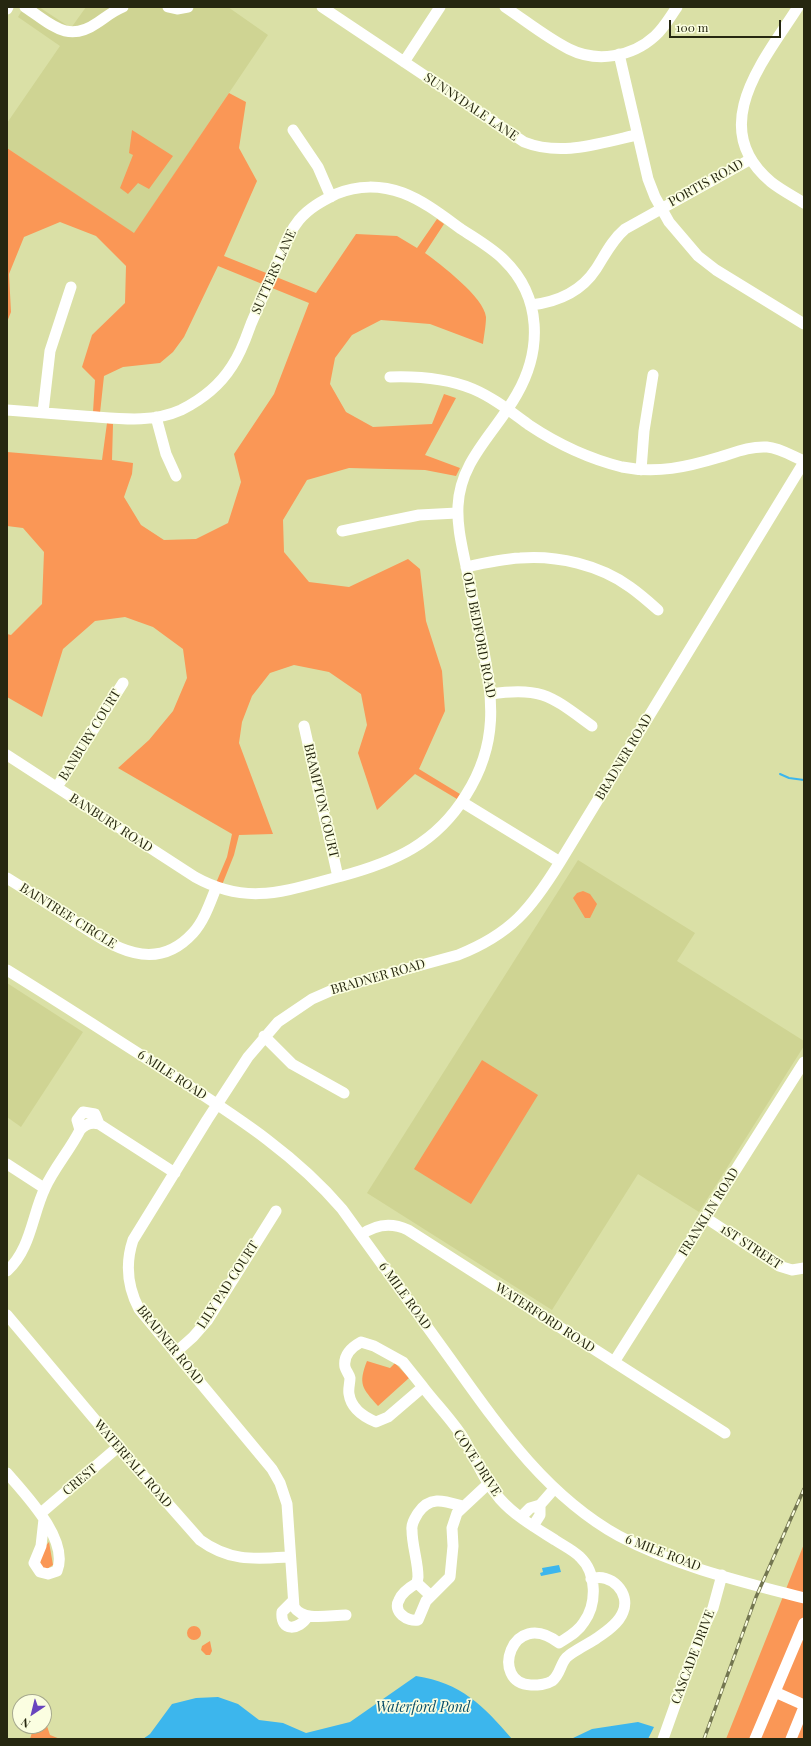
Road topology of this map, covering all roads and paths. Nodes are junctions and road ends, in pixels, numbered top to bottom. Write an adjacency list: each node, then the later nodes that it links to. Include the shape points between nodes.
1 (25, 7): 2 (street, via 67,33 86,30)
2 (123, 7)
3 (168, 7): 4 (street)
4 (188, 7)
5 (322, 7): 11 (street, SUNNYDALE LANE)
6 (440, 7): 11 (street)
7 (505, 7): 10 (street, via 569,49 594,56)
8 (677, 7): 10 (street, via 664,26 644,45)
9 (798, 7): 14 (street, PORTIS ROAD, via 745,95 741,127)
10 (619, 54): 13 (street)
11 (404, 62): 13 (street, SUNNYDALE LANE, via 514,137 534,146 567,150)
12 (293, 130): 15 (street, via 318,167)
13 (637, 135): 17 (street, via 648,179)
14 (751, 159): 16 (street, via 770,182); 17 (street, PORTIS ROAD)
15 (331, 197): 19 (street, SUTTERS LANE, via 350,189 372,187 395,190 417,199 503,259 520,280); 26 (street, SUTTERS LANE, via 308,210 291,231 238,356 226,375 194,403 174,413)
16 (804, 203)
17 (661, 208): 19 (street, PORTIS ROAD, via 620,234 592,275 576,290 554,301); 20 (street, via 685,242 708,265)
18 (71, 287): 25 (street, via 50,351)
19 (531, 305): 23 (street, OLD BEDFORD ROAD, via 535,329 532,354 524,381)
20 (804, 324)
21 (653, 375): 28 (street)
22 (390, 377): 23 (street, via 418,376 449,381 473,390)
23 (508, 409): 28 (street, via 541,432 570,447 608,463); 30 (street, OLD BEDFORD ROAD, via 468,465 460,492)
24 (7, 410): 25 (street, SUTTERS LANE)
25 (43, 412): 26 (street, SUTTERS LANE, via 128,419)
26 (156, 417): 29 (street, via 166,454)
27 (804, 461): 28 (street, via 777,449 758,447 682,468); 41 (street, BRADNER ROAD)
28 (641, 470)
29 (176, 476)
30 (458, 513): 31 (street, via 419,515); 32 (street, OLD BEDFORD ROAD, via 459,536)
31 (342, 531)
32 (466, 567): 33 (street, via 520,558 569,561 599,570 621,581); 35 (street, OLD BEDFORD ROAD)
33 (658, 610)
34 (123, 683): 39 (street, BANBURY COURT)
35 (491, 694): 37 (street, via 515,691 542,694 563,705); 40 (street, OLD BEDFORD ROAD, via 492,720 487,750 477,776)
36 (304, 726): 42 (street, BRAMPTON COURT)
37 (592, 726)
38 (7, 755): 39 (street, BANBURY ROAD)
39 (57, 788): 44 (street, BANBURY ROAD)
40 (462, 802): 41 (street); 42 (street, OLD BEDFORD ROAD, via 440,828 409,852 381,865)
41 (560, 862): 46 (street, BRADNER ROAD, via 528,908 510,926 488,941 458,955 326,992 293,1010)
42 (338, 877): 44 (street, OLD BEDFORD ROAD, via 267,894 239,893)
43 (7, 878): 44 (street, BAINTREE CIRCLE, via 107,942 125,951 144,954 169,950 189,938 203,918)
44 (216, 888)
45 (7, 970): 49 (street, 6 MILE ROAD)
46 (264, 1036): 48 (street, via 292,1064); 49 (street, BRADNER ROAD)
47 (804, 1062): 54 (street, FRANKLIN ROAD)
48 (344, 1093)
49 (218, 1105): 51 (street, BRADNER ROAD); 55 (street, 6 MILE ROAD, via 298,1164 329,1194)
50 (7, 1164): 52 (street)
51 (175, 1173): 52 (street, via 99,1124 88,1124 80,1130); 59 (street, BRADNER ROAD, via 133,1240 128,1270 130,1287 139,1309)
52 (44, 1188): 57 (street, via 26,1242)
53 (276, 1211): 59 (street, LILY PAD COURT, via 207,1321)
54 (706, 1218): 56 (street, 1ST STREET, via 786,1270); 60 (street, FRANKLIN ROAD)
55 (361, 1235): 60 (street, WATERFORD ROAD, via 385,1224 408,1230); 66 (street, 6 MILE ROAD, via 513,1444)
56 (801, 1269)
57 (7, 1271)
58 (7, 1315): 63 (street, WATERFALL ROAD)
59 (175, 1353): 71 (street, BRADNER ROAD, via 277,1476 287,1504)
60 (614, 1362): 62 (street, WATERFORD ROAD)
61 (423, 1387): 61 (street, COVE DRIVE, via 403,1362 374,1346 361,1342 353,1346 347,1354 345,1367 350,1377 349,1394 354,1406 364,1417 376,1422 388,1417); 65 (street, COVE DRIVE, via 463,1438)
62 (725, 1433)
63 (118, 1447): 64 (street, CREST, via 42,1516); 71 (street, WATERFALL ROAD, via 192,1533 208,1546 239,1558)
64 (7, 1472)
65 (488, 1484): 68 (street); 69 (street, COVE DRIVE, via 501,1500)
66 (554, 1489): 67 (street); 72 (street, 6 MILE ROAD, via 597,1522 634,1543 658,1554)
67 (540, 1505): 69 (street, via 530,1508); 70 (street, via 540,1515)
68 (462, 1506): 74 (street, via 440,1499 434,1500 422,1507 414,1518 411,1530 418,1567); 75 (street, via 452,1528 450,1576)
69 (521, 1517): 70 (street, COVE DRIVE)
70 (533, 1526): 73 (street, COVE DRIVE, via 581,1558)
71 (290, 1557): 77 (street, BRADNER ROAD)
72 (722, 1575): 76 (street, 6 MILE ROAD); 85 (street, CASCADE DRIVE, via 713,1608 699,1638)
73 (591, 1579): 81 (street, COVE DRIVE, via 594,1596 584,1623 575,1633); 82 (street, via 603,1577 621,1589 625,1601 623,1613 611,1628)
74 (417, 1583): 75 (street); 75 (street, via 398,1600 397,1605 401,1613 412,1621 418,1620 426,1601)
75 (431, 1596)
76 (804, 1598)
77 (292, 1602): 79 (street, via 296,1610); 79 (street, via 282,1612 281,1618 284,1623 290,1628 296,1628)
78 (346, 1615): 79 (street)
79 (308, 1616)
80 (804, 1623): 83 (street)
81 (559, 1643): 82 (street); 82 (street, via 541,1634 530,1633 519,1637 507,1659 509,1670 513,1677 526,1685 540,1685 552,1681 559,1674)
82 (566, 1658)
83 (775, 1692): 84 (street); 86 (street)
84 (804, 1706): 87 (street)
85 (663, 1739)
86 (755, 1739)
87 (791, 1739)

